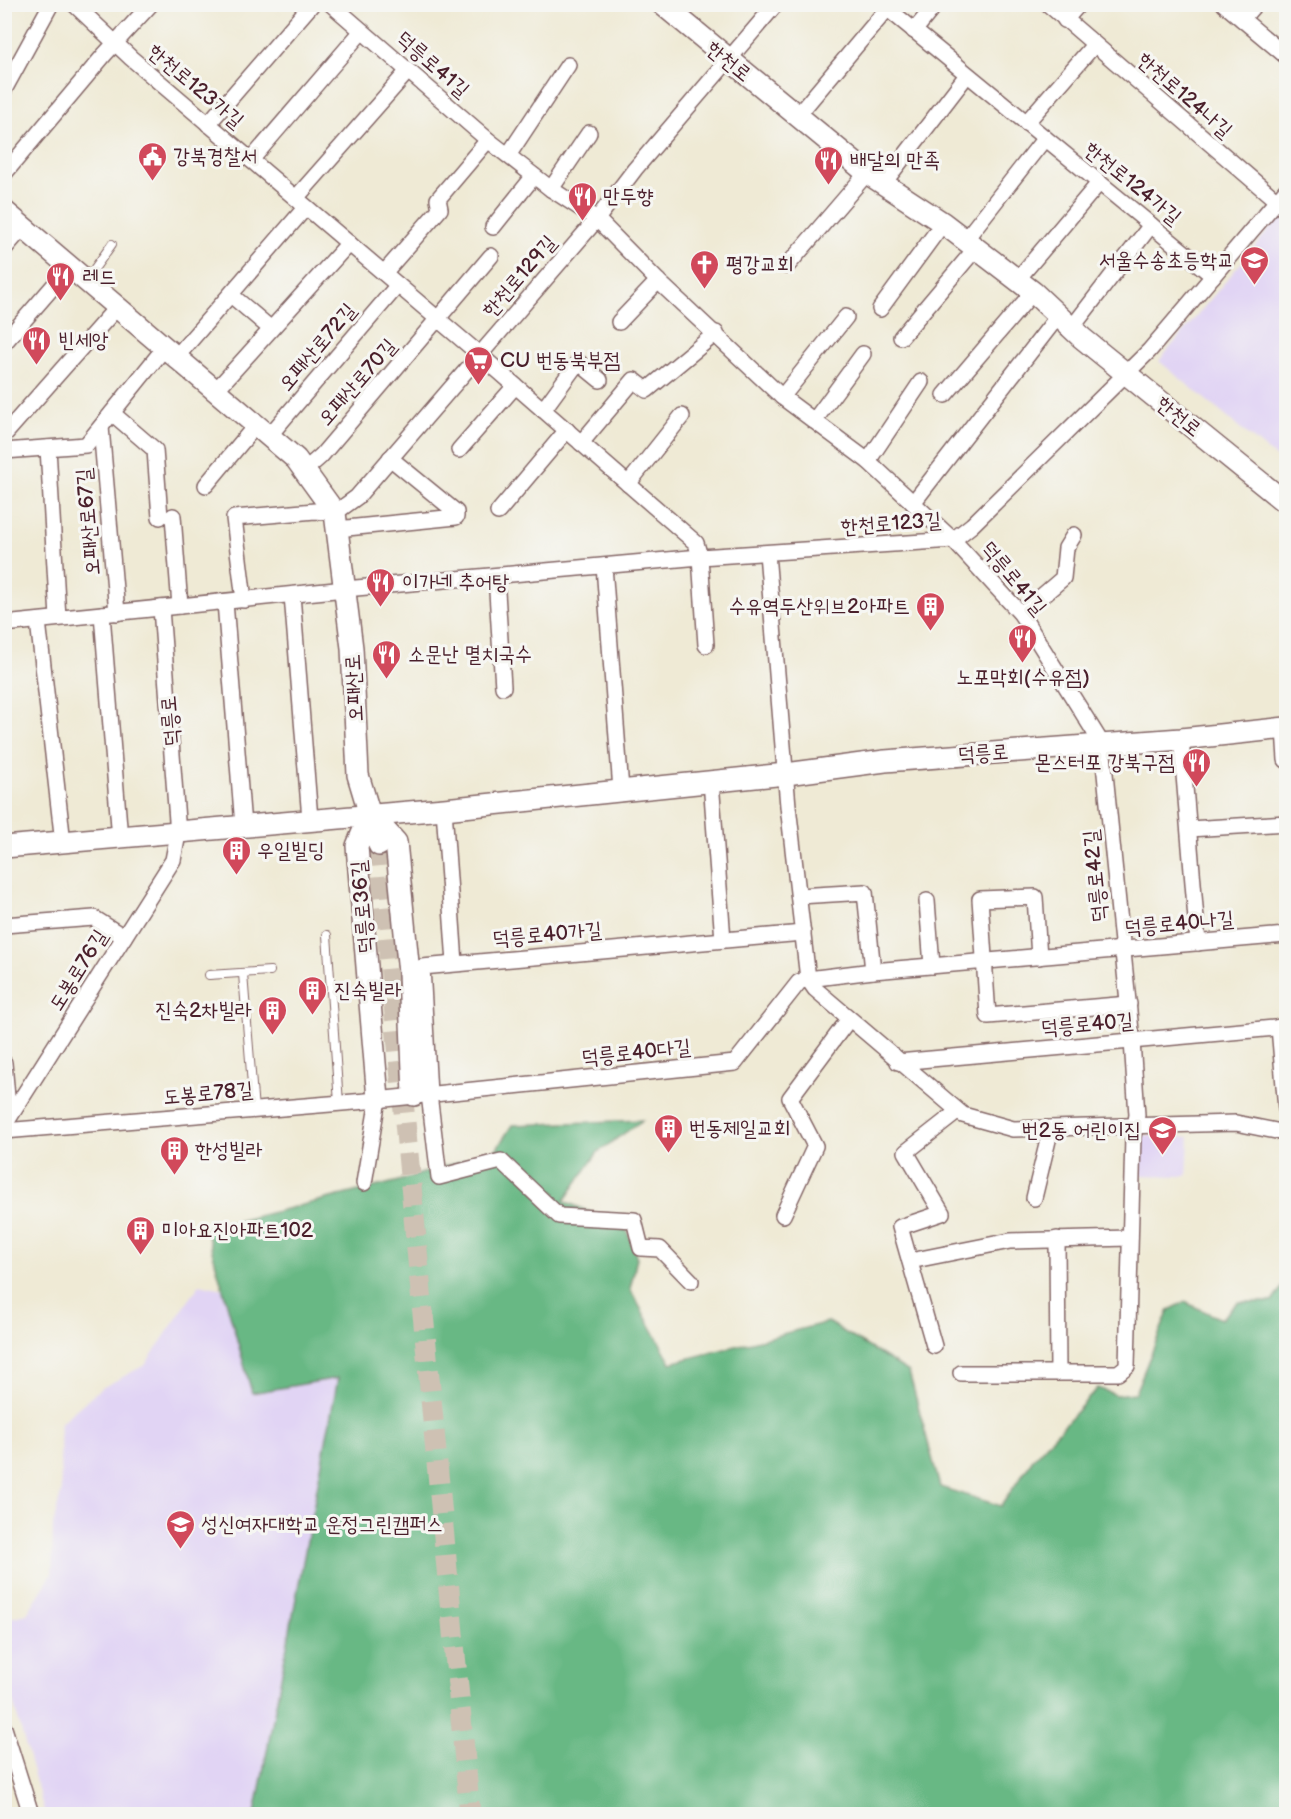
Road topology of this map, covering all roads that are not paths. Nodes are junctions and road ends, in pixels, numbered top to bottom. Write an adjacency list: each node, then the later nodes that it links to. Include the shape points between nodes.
1 (51, 4): 25 (street)
2 (74, 4): 18 (street, 한천로123가길)
3 (151, 4): 18 (street)
4 (312, 4): 28 (street)
5 (331, 4): 16 (street, 덕릉로41길)
6 (662, 4): 21 (main road, 한천로)
7 (776, 4): 21 (street, 한천로129길)
8 (936, 4): 17 (street)
9 (1048, 4): 15 (street, 한천로124나길)
10 (1079, 4): 15 (street)
11 (1224, 4): 14 (street)
12 (1255, 4): 14 (street)
13 (884, 7): 17 (street, 한천로124가길); 26 (street)
14 (1242, 19): 20 (street)
15 (1065, 20): 19 (street, 한천로124나길)
16 (362, 31): 23 (street, 덕릉로41길); 33 (street)
17 (914, 31): 24 (street, 한천로124가길)
18 (116, 45): 28 (street, 한천로123가길); 34 (street)
19 (1094, 45): 27 (street); 39 (street, 한천로124나길)
20 (1287, 56)
21 (728, 59): 26 (main road, 한천로); 42 (street, 한천로129길)
22 (568, 65): 32 (street)
23 (408, 71): 31 (street, 덕릉로41길); 40 (street)
24 (967, 75): 27 (street, 한천로124가길); 36 (street)
25 (4, 90)
26 (798, 114): 36 (main road, 한천로)
27 (1026, 123): 30 (street, 한천로124가길)
28 (208, 124): 33 (street, 한천로123가길)
29 (590, 133): 38 (street)
30 (1045, 138): 37 (street, 한천로124가길); 49 (street)
31 (488, 140): 32 (street, 덕릉로41길); 54 (street, via 438,199 440,209)
32 (508, 154): 35 (street, 덕릉로41길)
33 (251, 160): 40 (street, 한천로123가길)
34 (4, 174)
35 (534, 176): 38 (street, 덕릉로41길); 46 (street)
36 (875, 179): 43 (main road, 한천로); 52 (street)
37 (1099, 183): 44 (street, 한천로124가길); 56 (street)
38 (551, 189): 42 (street, 덕릉로41길)
39 (1282, 196): 55 (street, 한천로123길)
40 (301, 203): 47 (street, 한천로123가길); 60 (street)
41 (4, 211): 45 (main road, 오패산로)
42 (597, 219): 57 (street, 덕릉로41길); 72 (street, 한천로129길)
43 (943, 223): 49 (main road, 한천로); 62 (street)
44 (1150, 225): 55 (street, 한천로124가길); 66 (street)
45 (23, 227): 50 (street); 53 (main road, 오패산로)
46 (493, 227)
47 (349, 243): 54 (street, 한천로123가길); 67 (street)
48 (112, 244): 53 (lane)
49 (971, 244): 56 (main road, 한천로); 69 (street)
50 (4, 249)
51 (490, 256): 64 (street, 오패산로70길)
52 (787, 266)
53 (78, 273): 61 (main road, 오패산로); 70 (street)
54 (384, 273): 58 (street, 한천로123가길)
55 (1213, 276): 74 (street, 한천로123길)
56 (1017, 280): 59 (main road, 한천로)
57 (657, 281): 65 (street); 68 (street, 덕릉로41길)
58 (398, 285): 64 (street, 한천로123가길); 87 (street, 오패산로72길)
59 (1034, 292): 66 (main road, 한천로); 79 (street)
60 (231, 295): 67 (street); 71 (street)
61 (118, 306): 71 (main road, 오패산로); 88 (street)
62 (879, 309)
63 (846, 318): 80 (street)
64 (438, 319): 72 (street, 한천로123가길); 95 (street, 오패산로70길)
65 (619, 322)
66 (1064, 322): 74 (main road, 한천로); 98 (street)
67 (271, 329): 78 (street)
68 (716, 333): 80 (street, 덕릉로41길); 89 (street, via 647,390 634,380)
69 (901, 337)
70 (4, 343)
71 (171, 351): 78 (main road, 오패산로); 82 (street)
72 (479, 354): 77 (street, 한천로123가길); 93 (street, 한천로129길)
73 (863, 354): 84 (street)
74 (1126, 374): 99 (main road, 한천로); 103 (street, 한천로123길)
75 (600, 380): 81 (street, via 578,362)
76 (921, 382): 94 (street)
77 (515, 386): 81 (street, 한천로123가길); 91 (street)
78 (217, 389): 87 (main road, 오패산로)
79 (945, 395)
80 (782, 397): 84 (street, 덕릉로41길)
81 (543, 410): 86 (street, 한천로123가길)
82 (112, 413): 85 (street); 112 (street, via 155,450)
83 (682, 416): 96 (street)
84 (814, 421): 94 (street, 덕릉로41길)
85 (101, 427): 90 (street, via 86,445); 114 (street, 오패산로67길)
86 (567, 430): 89 (street, 한천로123가길); 100 (street)
87 (263, 431): 95 (main road, 오패산로); 97 (street)
88 (4, 435)
89 (581, 443): 96 (street, 한천로123가길)
90 (48, 448): 92 (street); 116 (street, 오패산로67길)
91 (459, 450)
92 (4, 451)
93 (390, 458): 101 (street, 한천로129길); 101 (street, via 456,512 456,518)
94 (868, 461): 98 (street, 덕릉로41길)
95 (305, 470): 101 (main road, 오패산로)
96 (628, 484): 105 (street, 한천로123가길, via 696,543)
97 (206, 485)
98 (913, 503): 103 (street, 덕릉로41길)
99 (1287, 503)
100 (498, 512)
101 (336, 521): 108 (main road, 오패산로); 110 (street, via 315,511 234,518)
102 (1074, 535): 115 (street, via 1066,548 1063,578)
103 (952, 540): 104 (street, 한천로123길); 115 (street, 덕릉로41길)
104 (767, 553): 105 (street, 한천로123길); 125 (street)
105 (700, 557): 106 (street, 한천로123길); 119 (street)
106 (604, 566): 107 (street, 한천로123길); 127 (street)
107 (496, 576): 108 (street, 한천로123길); 120 (street)
108 (345, 589): 109 (street); 129 (main road, 오패산로, via 358,775)
109 (292, 595): 110 (street); 130 (street)
110 (244, 600): 111 (street)
111 (225, 602): 112 (street); 132 (street)
112 (180, 606): 113 (street)
113 (161, 608): 114 (street); 134 (street, 덕릉로)
114 (110, 613): 116 (street); 135 (street)
115 (1021, 614): 123 (street, 덕릉로41길)
116 (58, 618): 117 (street)
117 (38, 621): 118 (street); 136 (street)
118 (4, 624)
119 (706, 645)
120 (503, 687)
121 (1285, 728): 122 (main road, 덕릉로); 124 (street)
122 (1181, 739): 123 (main road, 덕릉로); 133 (street)
123 (1102, 744): 125 (main road, 덕릉로, via 885,761); 148 (street, 덕릉로42길)
124 (1287, 760)
125 (786, 774): 126 (main road, 덕릉로); 139 (street)
126 (711, 781): 127 (main road, 덕릉로); 146 (street)
127 (621, 790): 128 (main road, 덕릉로)
128 (444, 809): 129 (main road, 덕릉로); 151 (street)
129 (370, 815): 130 (main road, 덕릉로); 137 (main road, 오패산로); 164 (main road, 덕릉로36길, via 396,842); 165 (main road, 덕릉로36길, via 357,846)
130 (310, 819): 132 (main road, 덕릉로)
131 (1287, 823): 133 (street)
132 (243, 826): 134 (main road, 덕릉로)
133 (1189, 830): 147 (street)
134 (178, 834): 135 (main road, 덕릉로); 145 (street, 도봉로76길, via 173,860)
135 (120, 839): 136 (main road, 덕릉로)
136 (63, 843): 138 (main road, 덕릉로)
137 (379, 845)
138 (4, 847)
139 (799, 896): 142 (street); 154 (street, via 865,892)
140 (927, 901): 152 (street)
141 (4, 925): 145 (street, via 94,918)
142 (803, 933): 146 (street, 덕릉로40가길); 157 (street)
143 (327, 935): 166 (lane)
144 (1287, 935): 147 (street, 덕릉로40나길)
145 (124, 937): 171 (street, 도봉로76길)
146 (723, 940): 151 (street, 덕릉로40가길)
147 (1198, 943): 148 (street, 덕릉로40나길)
148 (1123, 949): 149 (street, 덕릉로40나길); 158 (street, 덕릉로42길)
149 (1039, 957): 150 (street, 덕릉로40나길); 150 (street, via 1035,897 980,900)
150 (985, 961): 152 (street, 덕릉로40나길); 158 (street, via 988,1016)
151 (455, 963): 164 (street, 덕릉로40가길, via 422,966)
152 (932, 966): 154 (street, 덕릉로40나길)
153 (270, 971): 155 (lane)
154 (873, 971): 157 (street, 덕릉로40나길)
155 (243, 974): 156 (lane); 169 (lane)
156 (209, 975)
157 (808, 979): 159 (street); 164 (street, 덕릉로40다길, via 800,982 735,1064)
158 (1129, 1004): 161 (street, 덕릉로42길)
159 (849, 1019): 162 (street); 178 (street, via 790,1098 815,1146)
160 (1283, 1027): 161 (street, 덕릉로40길); 167 (street, 덕릉로40길)
161 (1132, 1041): 162 (street, 덕릉로40길); 172 (street, 덕릉로42길)
162 (898, 1062): 170 (street)
163 (4, 1063): 168 (street)
164 (422, 1094): 165 (street, 도봉로78길); 182 (street, via 439,1177 501,1161 560,1216 634,1220 641,1248 660,1249)
165 (378, 1099): 166 (street, 도봉로78길); 176 (street, 덕릉로36길)
166 (339, 1103): 169 (street, 도봉로78길)
167 (1287, 1109)
168 (4, 1110)
169 (254, 1110): 174 (street, 도봉로78길)
170 (957, 1112): 173 (street, via 1013,1129); 181 (street, via 906,1152 942,1213 900,1227)
171 (4, 1126)
172 (1135, 1126): 173 (street); 175 (street, via 1236,1123); 179 (street, 덕릉로42길)
173 (1051, 1128): 177 (street)
174 (4, 1131)
175 (1287, 1133)
176 (364, 1183)
177 (1034, 1198)
178 (783, 1215)
179 (1130, 1238): 180 (street); 185 (street, 덕릉로42길, via 1127,1366 1118,1373)
180 (1057, 1239): 181 (street, via 1010,1240); 185 (street)
181 (910, 1261): 183 (street)
182 (691, 1281)
183 (934, 1346)
184 (961, 1373): 185 (street, 덕릉로42길)
185 (1058, 1373)
186 (4, 1728): 187 (street)
187 (11, 1769): 188 (street)
188 (31, 1815)

